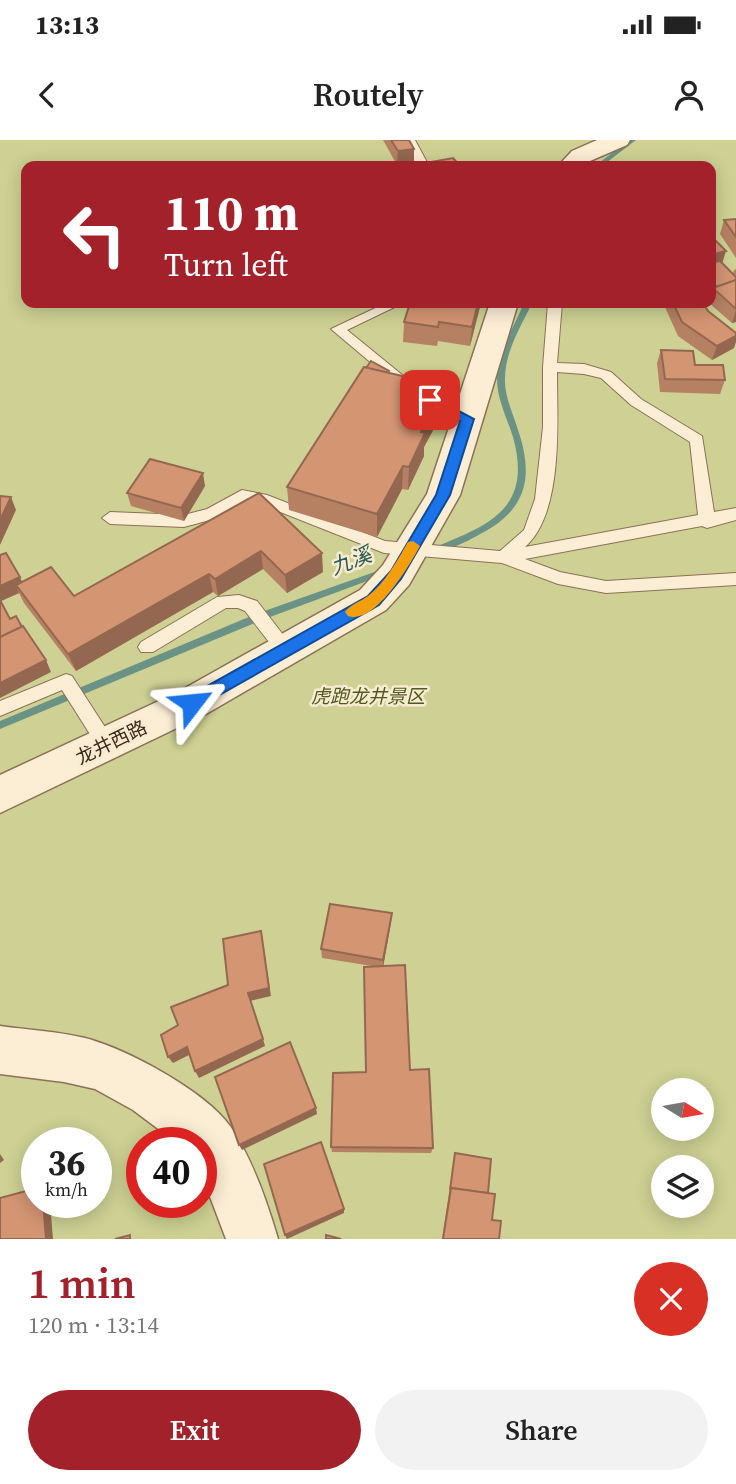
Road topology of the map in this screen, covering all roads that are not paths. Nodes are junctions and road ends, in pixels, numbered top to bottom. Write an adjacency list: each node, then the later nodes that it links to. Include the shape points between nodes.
1 (409, 140): 3 (lane)
2 (618, 140): 4 (street)
3 (420, 161)
4 (576, 161)
5 (385, 308): 9 (lane, via 338,329 412,390)
6 (502, 308): 9 (street, 龙井西路)
7 (555, 308): 8 (lane)
8 (550, 367): 12 (lane, via 606,376 636,402 697,440); 14 (lane, via 543,499 531,533)
9 (467, 419): 13 (street, 龙井西路, via 443,495)
10 (736, 514): 12 (lane)
11 (110, 518): 13 (lane, via 184,521 212,514 242,496 262,499 384,547)
12 (707, 522): 14 (lane)
13 (412, 548): 14 (lane); 17 (street, 龙井西路, via 373,600)
14 (503, 557): 15 (lane, via 558,578 606,587)
15 (736, 579)
16 (147, 647): 17 (lane, via 223,602 239,601 251,606)
17 (285, 650): 19 (street, 龙井西路, via 192,703)
18 (0, 709): 19 (lane, via 66,681)
19 (106, 744): 20 (street, 龙井西路)
20 (0, 795)
21 (0, 1050): 22 (street, via 87,1063 161,1101 209,1138 246,1212)
22 (252, 1239)

